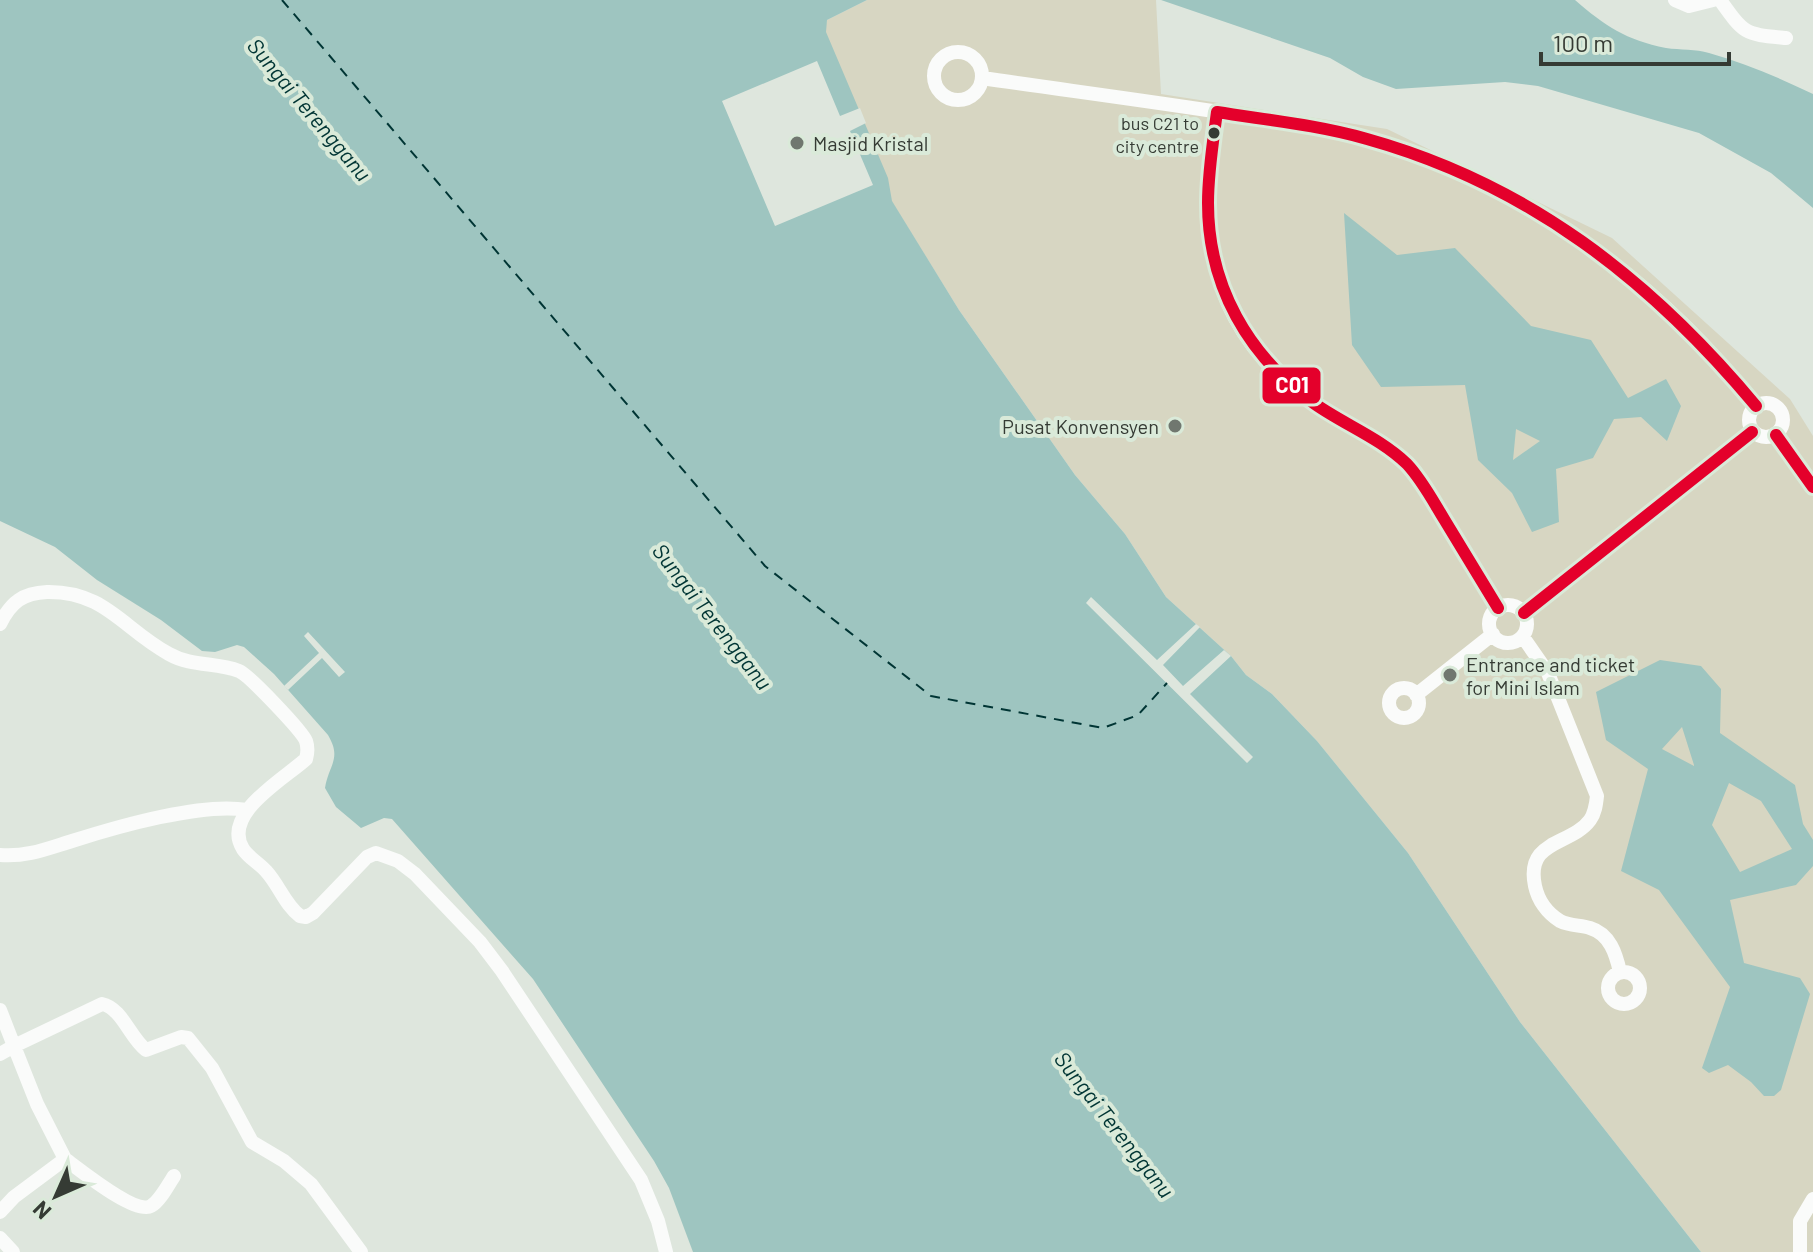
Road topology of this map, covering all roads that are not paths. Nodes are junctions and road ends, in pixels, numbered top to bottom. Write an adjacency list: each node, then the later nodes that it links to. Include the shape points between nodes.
1 (1675, 0): 2 (street, via 1689,6)
2 (1713, 0)
3 (1720, 0): 4 (street, via 1750,35)
4 (1786, 38)
5 (982, 78): 6 (street)
6 (1217, 112): 7 (street, via 1369,139 1476,179 1540,213 1630,274 1725,366); 11 (street, via 1208,216 1216,270 1240,329 1291,387 1403,459)
7 (1756, 406): 8 (street, via 1748,418); 9 (street, via 1771,404 1780,411 1783,421)
8 (1752, 432): 9 (street); 12 (street)
9 (1776, 435): 10 (street)
10 (1813, 487)
11 (1498, 608): 12 (street, via 1509,605); 14 (street, via 1490,620)
12 (1524, 613): 15 (street, via 1528,626)
13 (0, 624): 17 (street, via 13,603 30,593 79,595 106,607 171,655 235,670 254,681 303,735 308,751 306,759)
14 (1493, 634): 15 (street, via 1507,643); 16 (street)
15 (1523, 637): 19 (street, via 1548,673 1597,796 1589,821 1543,851 1535,864 1537,894 1559,921 1607,938)
16 (1416, 695)
17 (247, 810): 18 (street, via 216,807 33,854); 31 (street, via 240,826 242,847 300,916 313,913 376,853 398,861 446,905 502,971 626,1156 650,1199)
18 (0, 855)
19 (1620, 972)
20 (0, 1010): 21 (street)
21 (14, 1046): 22 (street); 23 (street); 30 (street, via 102,1004 116,1011 146,1050 188,1038 212,1068 252,1142 311,1184)
22 (0, 1054)
23 (65, 1159): 24 (street, via 123,1200 146,1208); 26 (street)
24 (174, 1176)
25 (1813, 1199): 27 (street)
26 (0, 1212)
27 (1800, 1221): 32 (street); 33 (street)
28 (0, 1238): 29 (street)
29 (13, 1252)
30 (361, 1252)
31 (666, 1252)
32 (1800, 1252)
33 (1808, 1252)

